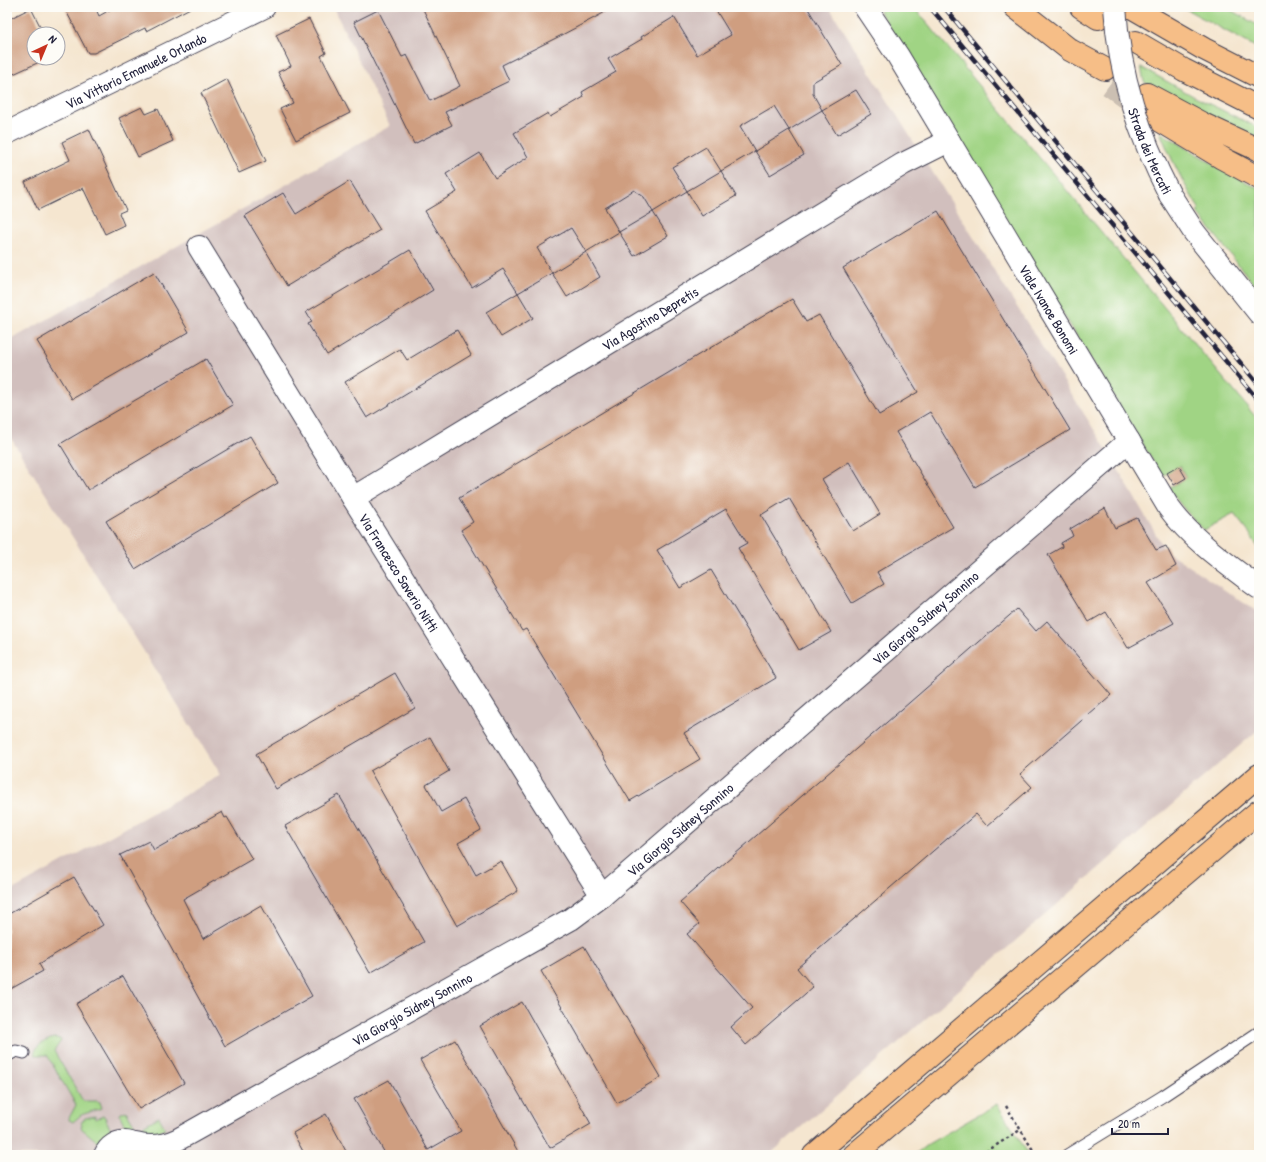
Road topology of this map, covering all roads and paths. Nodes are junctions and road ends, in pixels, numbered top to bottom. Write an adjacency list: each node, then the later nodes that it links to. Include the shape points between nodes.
1 (264, 7): 11 (street, Via Vittorio Emanuele Orlando)
2 (865, 7): 12 (street, Viale Ivanoe Bonomi)
3 (1015, 7): 7 (highway)
4 (1107, 10): 6 (highway, via 1198,46); 16 (street, Strada dei Mercati, bridge, via 1131,102 1147,147 1170,196 1194,232)
5 (1136, 42): 9 (highway)
6 (1259, 77)
7 (1107, 78)
8 (1147, 94): 13 (highway)
9 (1259, 108)
10 (1154, 117): 14 (highway)
11 (7, 133)
12 (949, 141): 17 (street, Viale Ivanoe Bonomi); 18 (street, Via Agostino Depretis, via 903,164)
13 (1259, 150)
14 (1259, 178)
15 (200, 247): 18 (street, Via Francesco Saverio Nitti)
16 (1259, 313)
17 (1129, 442): 19 (street, Viale Ivanoe Bonomi, via 1163,498 1183,525 1210,550); 22 (street, Via Giorgio Sidney Sonnino)
18 (353, 498): 22 (street, Via Francesco Saverio Nitti)
19 (1259, 588)
20 (1259, 775): 31 (highway)
21 (1259, 811): 32 (highway)
22 (602, 896): 28 (street, Via Giorgio Sidney Sonnino, via 550,932)
23 (1259, 1032): 35 (lane, via 1163,1096)
24 (24, 1053): 25 (lane, via 16,1051)
25 (7, 1056)
26 (1006, 1106): 27 (path)
27 (1020, 1130): 33 (path); 34 (path)
28 (170, 1148): 29 (street, Via Giorgio Sidney Sonnino, via 166,1144 142,1146)
29 (140, 1150): 30 (street, Via Giorgio Sidney Sonnino, via 125,1142 119,1142)
30 (105, 1155)
31 (814, 1155)
32 (854, 1155)
33 (981, 1155)
34 (1036, 1155)
35 (1067, 1155)

